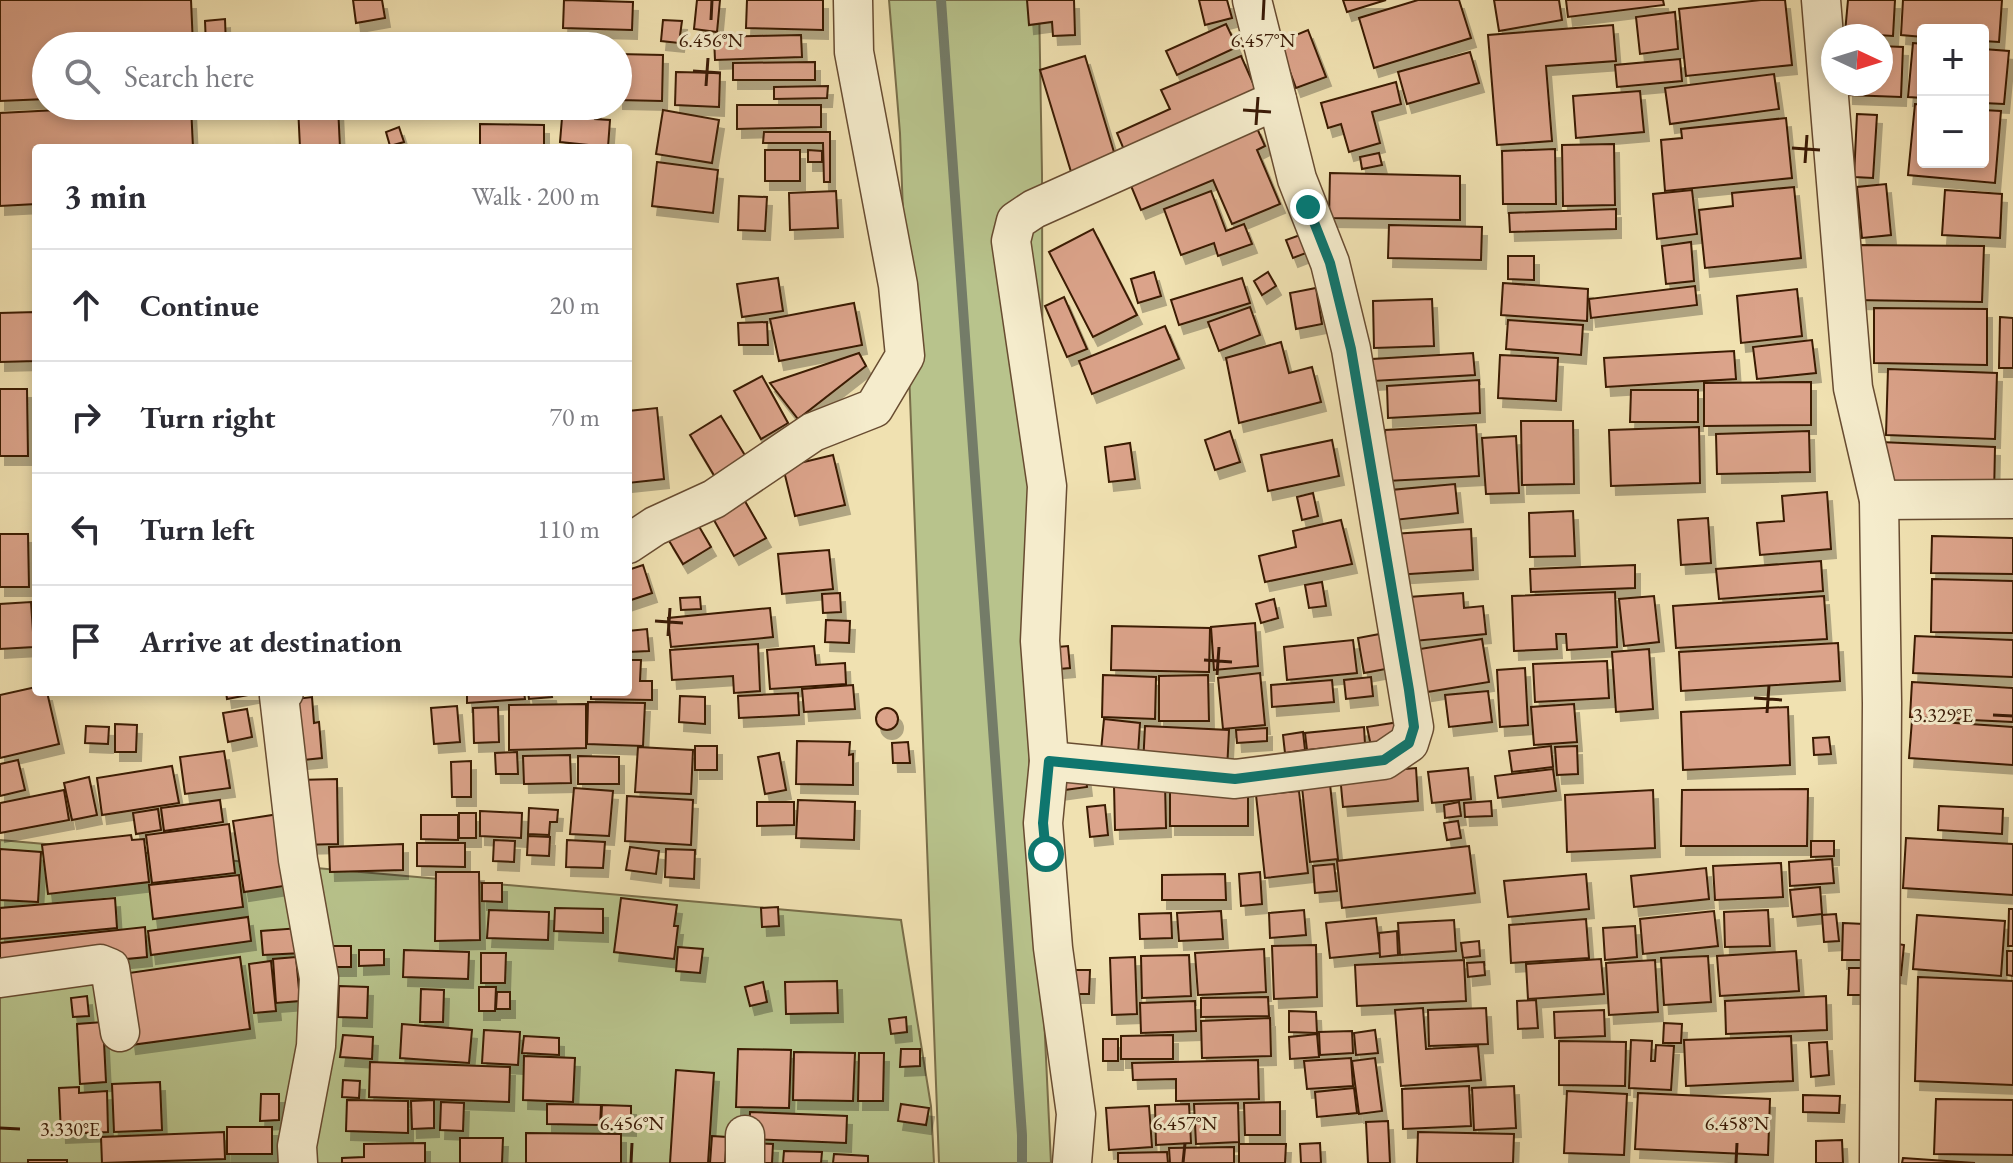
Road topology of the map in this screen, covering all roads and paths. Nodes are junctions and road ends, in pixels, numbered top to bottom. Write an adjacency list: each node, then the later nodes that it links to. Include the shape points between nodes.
1 (853, 0): 7 (street, via 854,52 898,285 905,356 874,408 813,432 714,499)
2 (1252, 0): 4 (street)
3 (1821, 0): 6 (street, via 1853,388)
4 (1277, 100): 9 (street, via 1016,221 1011,241 1047,486 1040,641); 9 (street, via 1297,179 1330,263 1351,349 1409,690 1414,727 1409,743 1384,760 1235,779)
5 (2013, 499): 6 (street)
6 (1879, 500): 14 (street)
7 (632, 541)
8 (279, 696): 12 (street, via 298,860 319,978 316,1046)
9 (1049, 761): 13 (street, via 1043,823 1053,948 1076,1114)
10 (0, 978): 11 (street, via 100,964 110,968)
11 (120, 1032)
12 (298, 1163)
13 (1072, 1163)
14 (1879, 1163)

